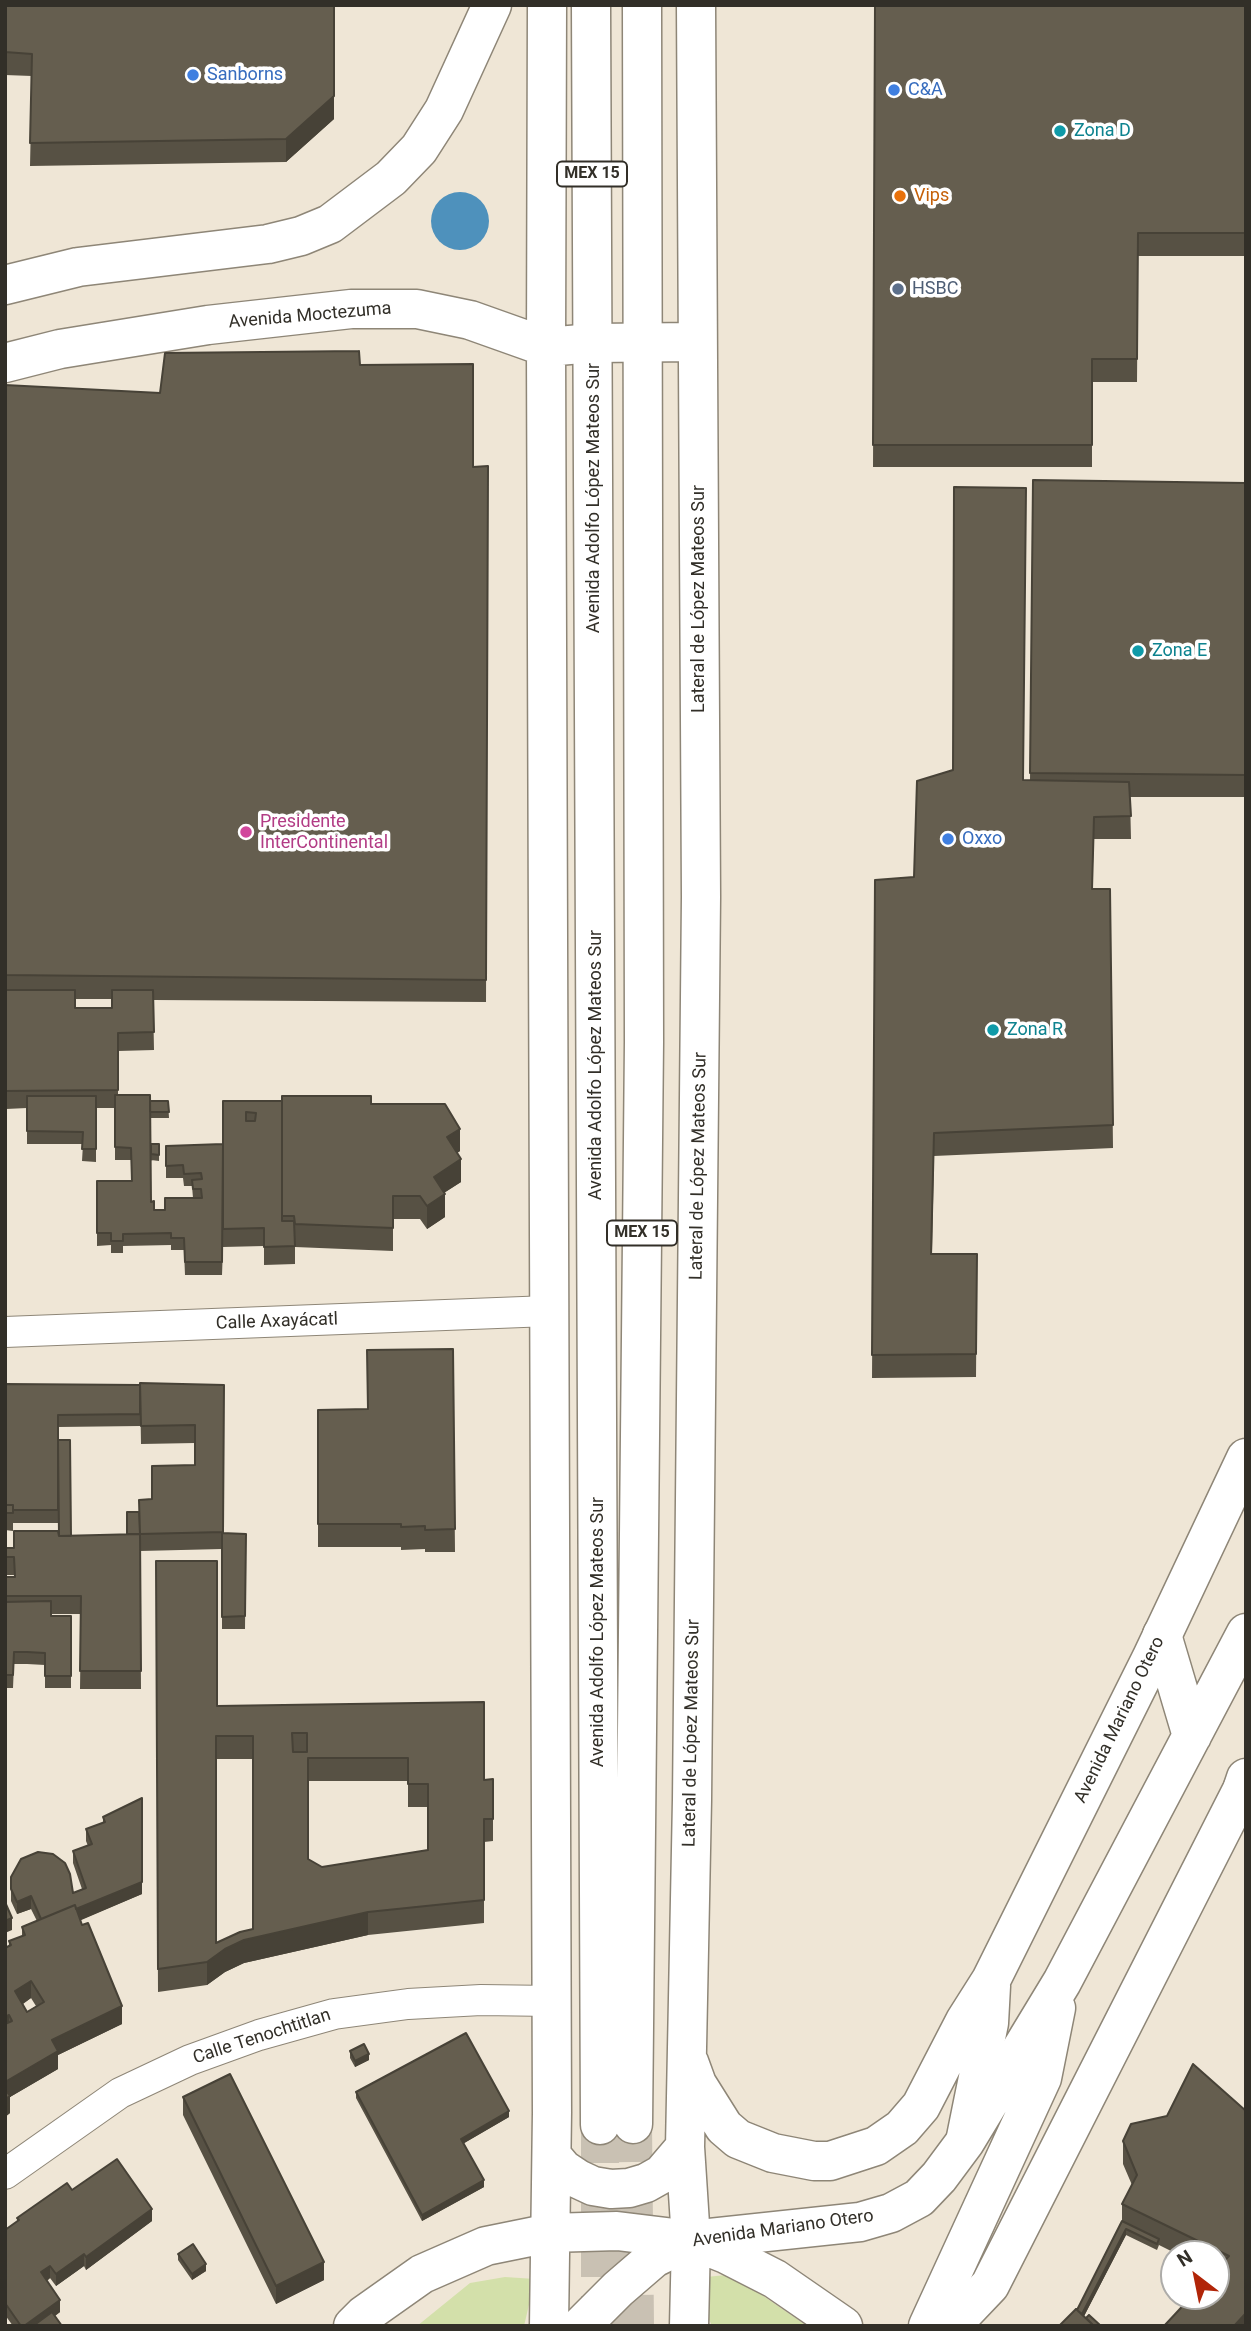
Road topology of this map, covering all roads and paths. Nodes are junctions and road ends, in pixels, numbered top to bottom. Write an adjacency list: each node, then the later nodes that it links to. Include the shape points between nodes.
1 (492, 5): 6 (main road, via 444,110 419,149 391,178 330,224 268,244 78,267)
2 (547, 5): 10 (main road)
3 (591, 5): 9 (main road, Avenida Adolfo López Mateos Sur / MEX 15)
4 (642, 5): 7 (main road, Avenida Adolfo López Mateos Sur / MEX 15)
5 (696, 5): 8 (main road, Lateral de López Mateos Sur)
6 (5, 285)
7 (642, 342): 8 (main road, Avenida Moctezuma); 9 (main road, Avenida Moctezuma); 9 (main road, Avenida Adolfo López Mateos Sur / MEX 15, via 645,1042 616,2124)
8 (697, 342): 22 (main road, Lateral de López Mateos Sur, via 701,897)
9 (593, 343): 10 (main road, Avenida Moctezuma)
10 (546, 347): 11 (main road, Avenida Moctezuma, via 470,320 417,309 351,309 208,325); 12 (main road)
11 (5, 362)
12 (549, 1311): 13 (street, Calle Axayácatl); 21 (main road)
13 (5, 1332)
14 (1246, 1458): 16 (main road, Avenida Mariano Otero)
15 (1246, 1633): 17 (main road, Avenida Mariano Otero)
16 (1163, 1635): 17 (main road); 19 (main road, Avenida Mariano Otero)
17 (1192, 1736): 20 (main road, Avenida Mariano Otero)
18 (1245, 1782): 35 (main road, via 990,2285)
19 (991, 1980): 22 (main road, Avenida Mariano Otero, via 912,2118 876,2147 845,2158 801,2159 738,2139 711,2107); 23 (main road, via 989,2023)
20 (1062, 1982): 23 (main road, Avenida Mariano Otero); 34 (main road, Avenida Mariano Otero, via 1042,2078)
21 (552, 2001): 25 (main road); 26 (street, Calle Tenochtitlan, via 408,2004 334,2014 259,2035 120,2093)
22 (687, 2057): 24 (main road, Lateral de López Mateos Sur)
23 (965, 2142): 28 (main road, Avenida Mariano Otero, via 919,2198 891,2213 860,2222)
24 (685, 2147): 25 (main road, via 662,2174 629,2188 593,2186 563,2169); 28 (main road, Lateral de López Mateos Sur)
25 (552, 2156): 27 (main road)
26 (5, 2174)
27 (550, 2233): 28 (main road, via 617,2231); 29 (main road, via 486,2246 422,2274); 30 (main road)
28 (691, 2240): 31 (main road, Avenida Mariano Otero, via 654,2258); 32 (main road, Lateral de López Mateos Sur); 33 (main road, via 775,2279)
29 (353, 2326)
30 (549, 2326)
31 (581, 2326)
32 (689, 2326)
33 (844, 2326)
34 (928, 2326)
35 (951, 2326)

